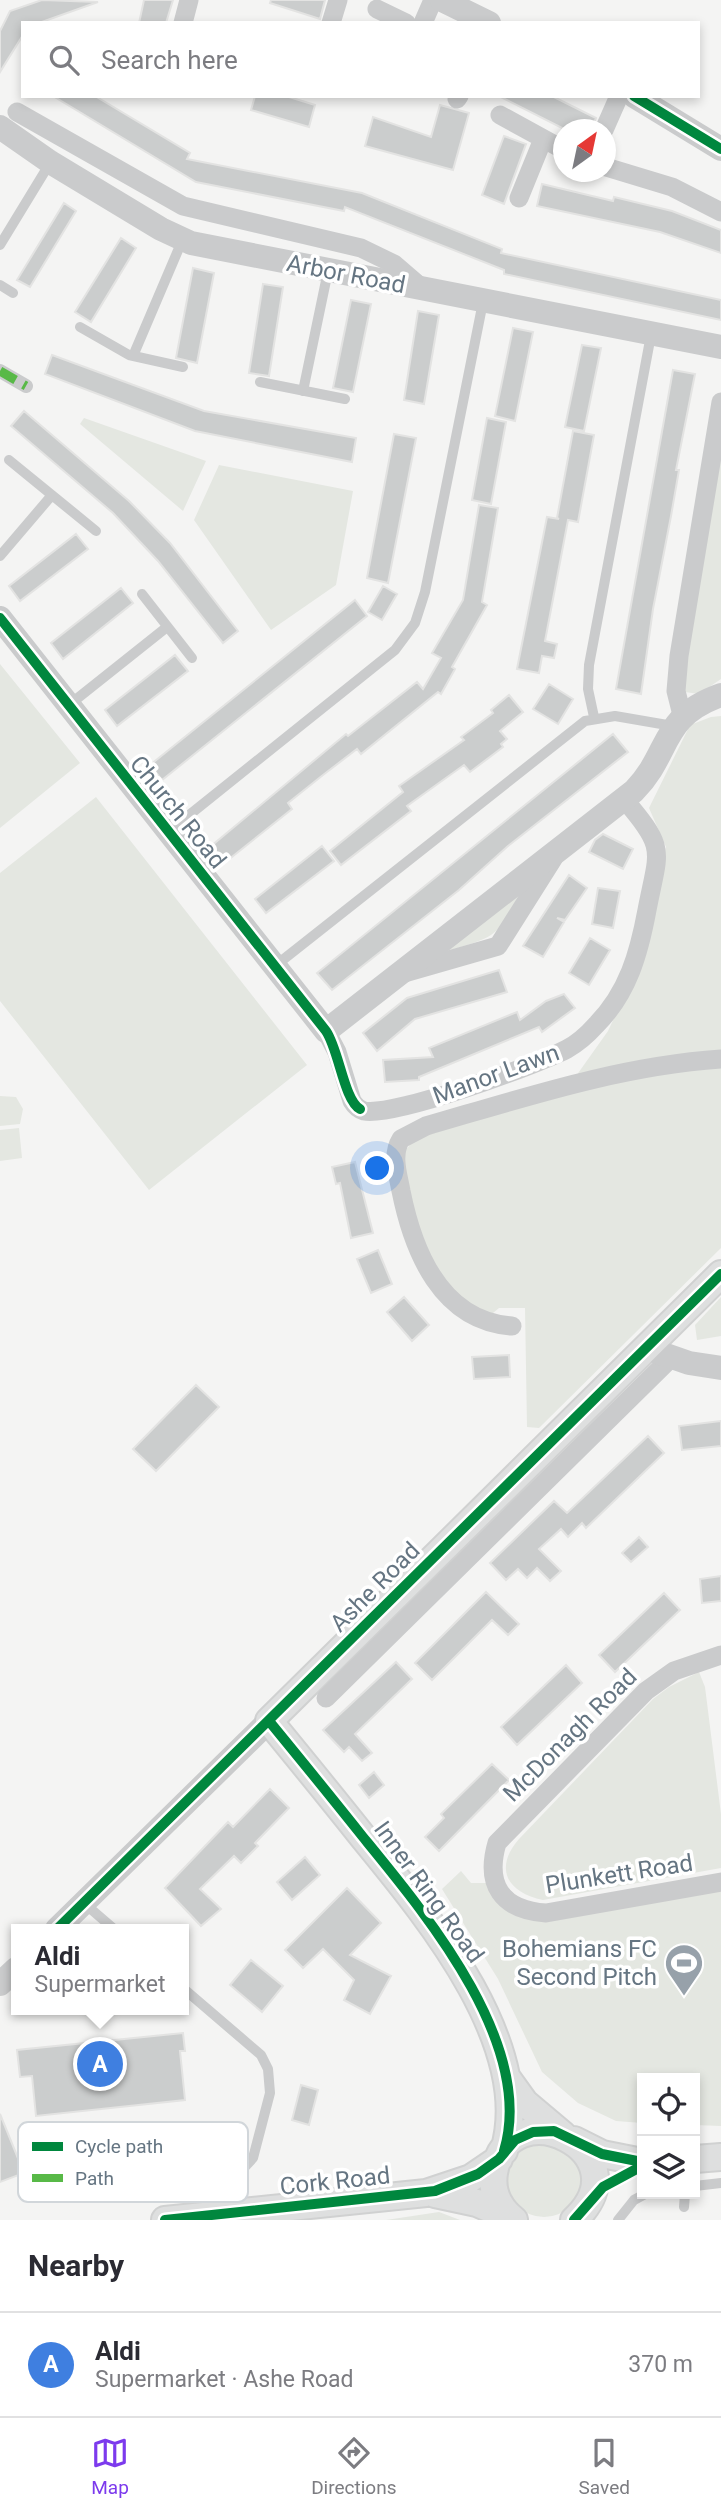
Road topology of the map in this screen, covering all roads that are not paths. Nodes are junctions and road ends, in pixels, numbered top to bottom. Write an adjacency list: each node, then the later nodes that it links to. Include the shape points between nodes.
1 (189, 0): 6 (street)
2 (338, 0): 7 (street)
3 (433, 0): 9 (street)
4 (442, 0): 10 (street)
5 (377, 9): 8 (street)
6 (187, 21)
7 (332, 21)
8 (402, 21)
9 (424, 21)
10 (485, 21)
11 (618, 98): 14 (street)
12 (637, 98): 18 (street)
13 (500, 115): 16 (street)
14 (609, 119)
15 (9, 120): 19 (street, Arbor Road); 20 (street)
16 (543, 139): 17 (street); 23 (street)
17 (553, 144)
18 (721, 149)
19 (50, 162): 22 (street, Arbor Road); 26 (lane)
20 (102, 162): 22 (street); 29 (street, via 183,206 368,251 394,264)
21 (616, 170): 24 (street, via 672,187)
22 (88, 185): 25 (street, Arbor Road)
23 (519, 198)
24 (721, 212)
25 (182, 240): 27 (street, Arbor Road); 35 (lane)
26 (0, 245)
27 (328, 271): 29 (street, Arbor Road); 40 (lane)
28 (0, 285): 30 (lane)
29 (423, 289): 31 (street, Arbor Road)
30 (13, 293)
31 (483, 301): 33 (street, Arbor Road); 56 (lane, via 425,592 411,630 395,650)
32 (80, 327): 35 (lane)
33 (651, 335): 34 (street, Arbor Road); 53 (lane, via 589,665)
34 (721, 347)
35 (133, 356): 36 (lane)
36 (183, 367)
37 (0, 371): 39 (street)
38 (260, 382): 40 (lane)
39 (26, 386)
40 (303, 391): 41 (lane)
41 (345, 399)
42 (721, 402): 54 (street, via 679,656)
43 (9, 460): 44 (lane)
44 (51, 495): 45 (lane); 46 (lane)
45 (96, 531)
46 (0, 556)
47 (142, 594): 49 (lane)
48 (0, 618): 52 (street, Church Road)
49 (167, 627): 50 (lane); 52 (lane)
50 (192, 658)
51 (721, 695): 54 (street)
52 (68, 706): 56 (street, Church Road)
53 (594, 717): 54 (lane); 58 (lane, via 570,731)
54 (678, 721): 55 (street, via 650,772)
55 (624, 799): 57 (street); 60 (street, Manor Lawn, via 658,848 642,939 618,997 578,1042 430,1099 367,1111 352,1101)
56 (168, 833): 58 (street, Church Road)
57 (557, 852): 59 (street); 59 (street, via 498,946)
58 (275, 967): 60 (street, Church Road)
59 (399, 975): 60 (street)
60 (326, 1031)
61 (721, 1059): 63 (street, via 597,1077 426,1126 401,1139 396,1150 400,1183 415,1247 424,1265 460,1306 485,1321)
62 (721, 1274): 64 (main road, Ashe Road)
63 (512, 1326)
64 (646, 1348): 65 (street); 67 (main road, Ashe Road)
65 (671, 1358): 66 (street); 67 (street)
66 (721, 1368)
67 (475, 1540): 68 (main road, Ashe Road)
68 (373, 1636): 70 (street); 71 (main road, Ashe Road)
69 (721, 1655): 72 (street, McDonagh Road, via 674,1671 646,1691)
70 (326, 1698)
71 (269, 1721): 74 (street, Ashe Road); 78 (main road, Inner Ring Road, via 448,1946 480,2006)
72 (497, 1843): 73 (street, Plunkett Road, via 494,1880 502,1895 529,1912 546,1913)
73 (721, 1882)
74 (84, 1904): 75 (street, Ashe Road); 76 (lane)
75 (62, 1924)
76 (108, 1924)
77 (189, 1993): 84 (lane, via 261,2055 271,2081)
78 (505, 2073): 79 (main road, Inner Ring Road, via 525,2103); 80 (main road, Inner Ring Road, via 510,2122)
79 (568, 2137): 80 (main road, via 533,2132 515,2140); 83 (main road, via 602,2154); 92 (main road, via 591,2164 594,2184)
80 (501, 2155): 88 (main road, via 471,2178); 93 (main road, Inner Ring Road, via 494,2174 496,2194)
81 (721, 2157): 82 (main road)
82 (700, 2159)
83 (637, 2163)
84 (248, 2164)
85 (637, 2167): 92 (main road, via 611,2181)
86 (721, 2183): 87 (lane)
87 (700, 2185)
88 (426, 2193): 93 (main road, via 466,2199); 94 (main road, Cork Road)
89 (637, 2198): 95 (lane)
90 (685, 2199): 91 (lane)
91 (684, 2207)
92 (583, 2212)
93 (513, 2219)
94 (165, 2220)
95 (618, 2220)

